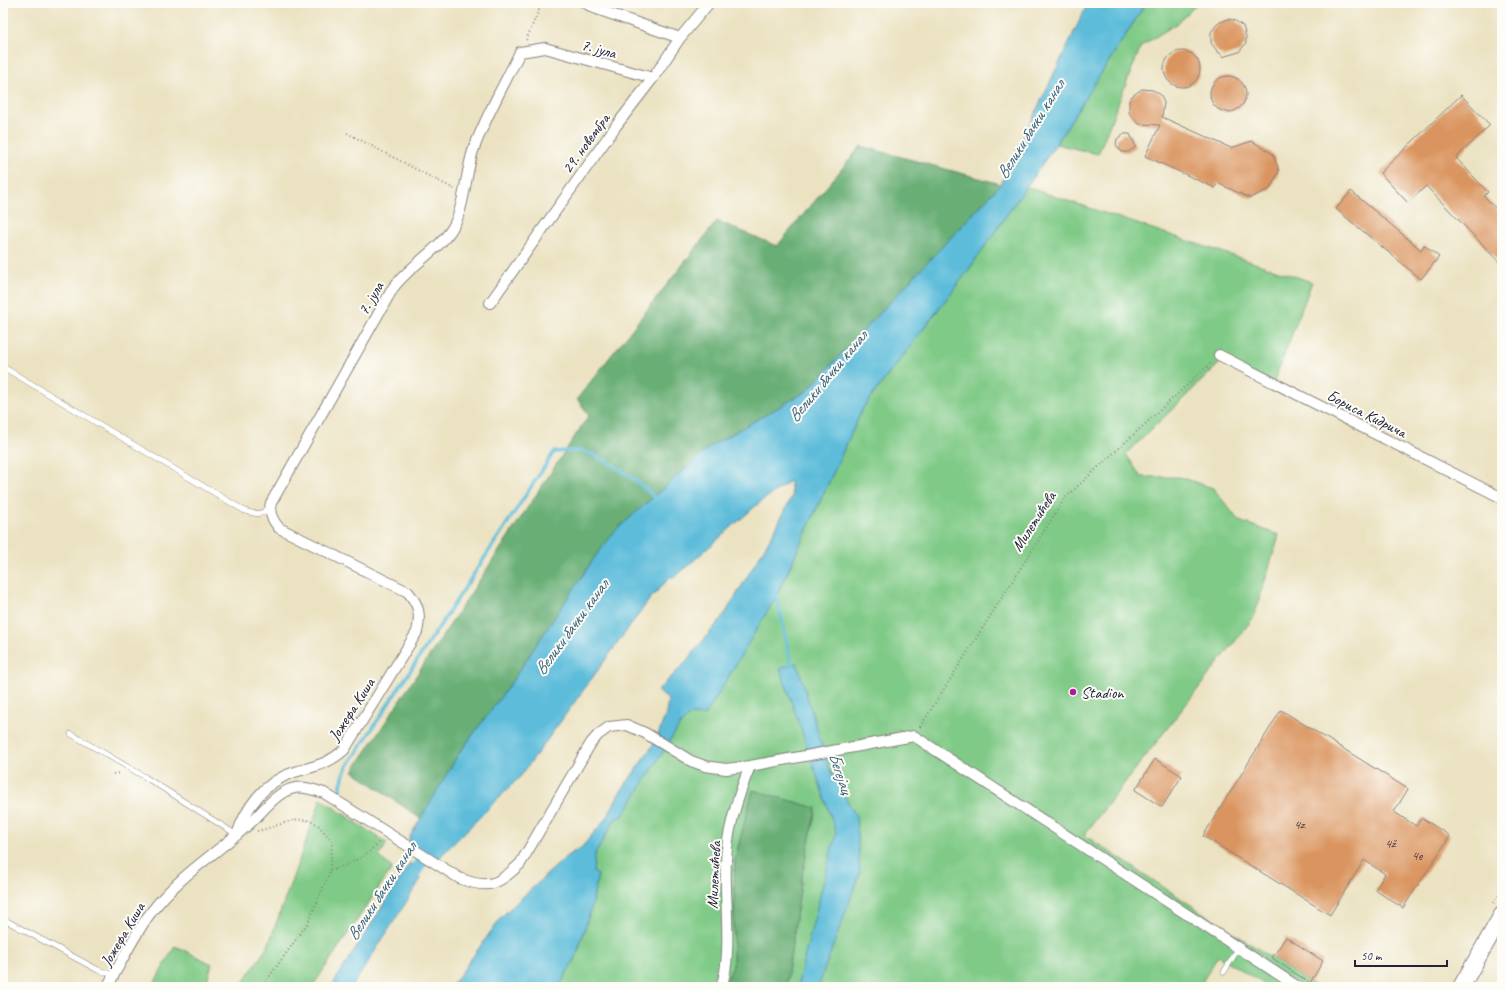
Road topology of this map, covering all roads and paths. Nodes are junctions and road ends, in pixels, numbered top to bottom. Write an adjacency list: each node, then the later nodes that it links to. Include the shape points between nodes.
1 (542, 3): 5 (path)
2 (585, 3): 4 (street)
3 (709, 3): 4 (street, 29. новембра)
4 (680, 38): 6 (street, 29. новембра)
5 (520, 52): 6 (street, 7. јула, via 545,48); 8 (street, 7. јула, via 476,144)
6 (653, 78): 9 (street, 29. новембра)
7 (347, 133): 8 (path)
8 (462, 193): 13 (street, 7. јула, via 455,224 393,288)
9 (490, 304)
10 (1219, 356): 12 (street, Бориса Кидрича); 15 (path, Милетићева, via 1065,498)
11 (3, 367): 13 (lane, via 245,511 260,513)
12 (1502, 498)
13 (271, 503): 18 (street, Јожефа Киша, via 271,516 279,528 408,592 418,607 420,622 417,632 344,750 325,764 291,773 270,785 245,812)
14 (71, 734): 18 (lane)
15 (914, 736): 16 (street, Јожефа Киша); 22 (street)
16 (750, 766): 17 (street, Јожефа Киша, via 715,769 691,761 631,726 622,724 609,727 598,735 520,864 503,880 493,885 476,885 459,878); 27 (street, Милетићева, via 732,819 726,860 726,956 724,981)
17 (388, 832): 18 (street, Јожефа Киша, via 324,793 296,787 282,793); 19 (path, via 374,849 352,864)
18 (237, 835): 19 (path, via 302,819 319,826 332,842); 24 (street, Јожефа Киша, via 163,896 146,919)
19 (330, 871): 26 (path, via 308,923)
20 (1502, 915): 29 (main road)
21 (3, 920): 24 (lane, via 98,970)
22 (1238, 949): 23 (lane); 28 (street)
23 (1224, 972)
24 (114, 975): 25 (street, Јожефа Киша)
25 (106, 987)
26 (262, 987)
27 (721, 987)
28 (1298, 987)
29 (1461, 987)

